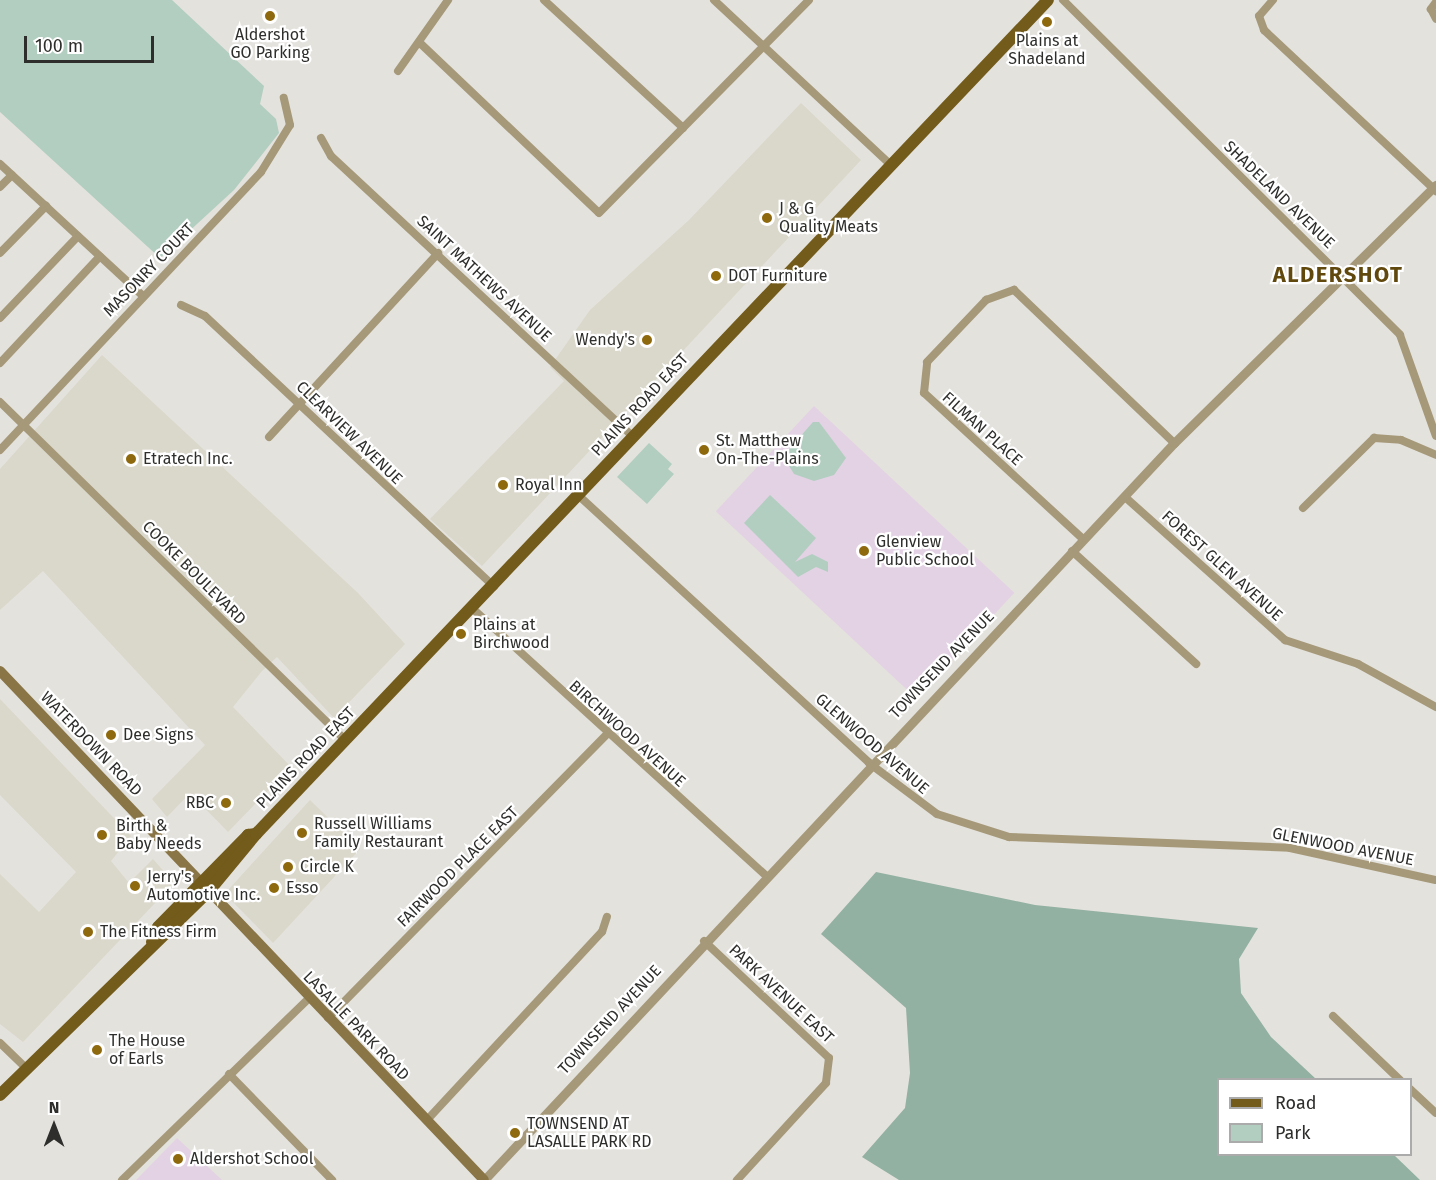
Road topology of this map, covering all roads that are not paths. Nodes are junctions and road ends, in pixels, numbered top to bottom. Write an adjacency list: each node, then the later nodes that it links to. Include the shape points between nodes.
1 (448, 0): 10 (street)
2 (544, 0): 14 (street)
3 (714, 0): 11 (street)
4 (809, 0): 11 (street)
5 (1048, 0): 17 (main road, PLAINS ROAD EAST)
6 (1063, 0): 26 (street, SHADELAND AVENUE)
7 (1273, 0): 20 (street, via 1259,16 1264,30)
8 (1436, 2): 9 (street, via 1431,9)
9 (1436, 19)
10 (421, 44): 12 (street); 14 (street, via 599,213)
11 (764, 47): 14 (street); 17 (street)
12 (399, 71)
13 (284, 98): 27 (street, MASONRY COURT, via 290,125 261,172)
14 (684, 128)
15 (321, 138): 24 (street, SAINT MATHEWS AVENUE, via 331,156)
16 (0, 164): 18 (street)
17 (890, 164): 36 (main road, PLAINS ROAD EAST)
18 (12, 175): 19 (street); 21 (street)
19 (0, 187)
20 (1435, 188): 26 (street, TOWNSEND AVENUE)
21 (46, 206): 22 (street); 23 (street)
22 (78, 236): 25 (street); 29 (street)
23 (0, 253)
24 (438, 253): 32 (street); 36 (street, SAINT MATHEWS AVENUE)
25 (100, 256): 27 (street); 30 (street)
26 (1342, 275): 34 (street, SHADELAND AVENUE, via 1400,335); 37 (street, TOWNSEND AVENUE)
27 (143, 296): 33 (street, MASONRY COURT)
28 (181, 305): 32 (street, CLEARVIEW AVENUE, via 205,316)
29 (0, 318)
30 (0, 363)
31 (0, 402): 33 (street, COOKE BOULEVARD)
32 (299, 403): 35 (street); 45 (street, CLEARVIEW AVENUE)
33 (25, 424): 38 (street, MASONRY COURT); 51 (street, COOKE BOULEVARD)
34 (1436, 436)
35 (269, 437)
36 (633, 437): 40 (main road, PLAINS ROAD EAST)
37 (1174, 443): 41 (street, TOWNSEND AVENUE); 43 (street, FILMAN PLACE, via 1014,290 986,300 934,354 923,371 924,393)
38 (0, 450)
39 (1436, 455): 42 (street, via 1401,440 1374,438)
40 (578, 495): 45 (main road, PLAINS ROAD EAST); 52 (street, GLENWOOD AVENUE)
41 (1125, 497): 43 (street, TOWNSEND AVENUE); 49 (street, FOREST GLEN AVENUE, via 1285,640 1358,664)
42 (1304, 508)
43 (1083, 539): 44 (street, TOWNSEND AVENUE)
44 (1072, 551): 47 (street); 52 (street, TOWNSEND AVENUE)
45 (494, 586): 46 (main road, PLAINS ROAD EAST)
46 (473, 609): 50 (street, BIRCHWOOD AVENUE); 51 (main road, PLAINS ROAD EAST)
47 (1196, 664)
48 (0, 671): 55 (main road, WATERDOWN ROAD)
49 (1436, 707)
50 (606, 735): 53 (street, BIRCHWOOD AVENUE); 60 (street, FAIRWOOD PLACE EAST)
51 (345, 740): 55 (main road, PLAINS ROAD EAST)
52 (869, 763): 53 (street, TOWNSEND AVENUE); 54 (street, GLENWOOD AVENUE, via 921,804 982,831 1043,840 1290,848)
53 (766, 876): 57 (street, TOWNSEND AVENUE)
54 (1436, 880)
55 (206, 886): 58 (main road, LASALLE PARK ROAD); 62 (main road, PLAINS ROAD EAST, via 162,939 152,942)
56 (607, 917): 68 (street, via 602,932)
57 (704, 941): 71 (street, TOWNSEND AVENUE); 72 (street, PARK AVENUE EAST, via 829,1059 826,1083)
58 (309, 998): 60 (main road, LASALLE PARK ROAD); 63 (street)
59 (1333, 1016): 64 (street)
60 (328, 1018): 68 (main road, LASALLE PARK ROAD)
61 (0, 1043): 62 (street)
62 (27, 1069): 66 (main road, PLAINS ROAD EAST)
63 (229, 1074): 69 (street); 70 (street)
64 (1398, 1078)
65 (1412, 1091): 67 (street)
66 (0, 1095)
67 (1436, 1113)
68 (427, 1120): 71 (main road, LASALLE PARK ROAD)
69 (122, 1180)
70 (332, 1180)
71 (484, 1180)
72 (737, 1180)

